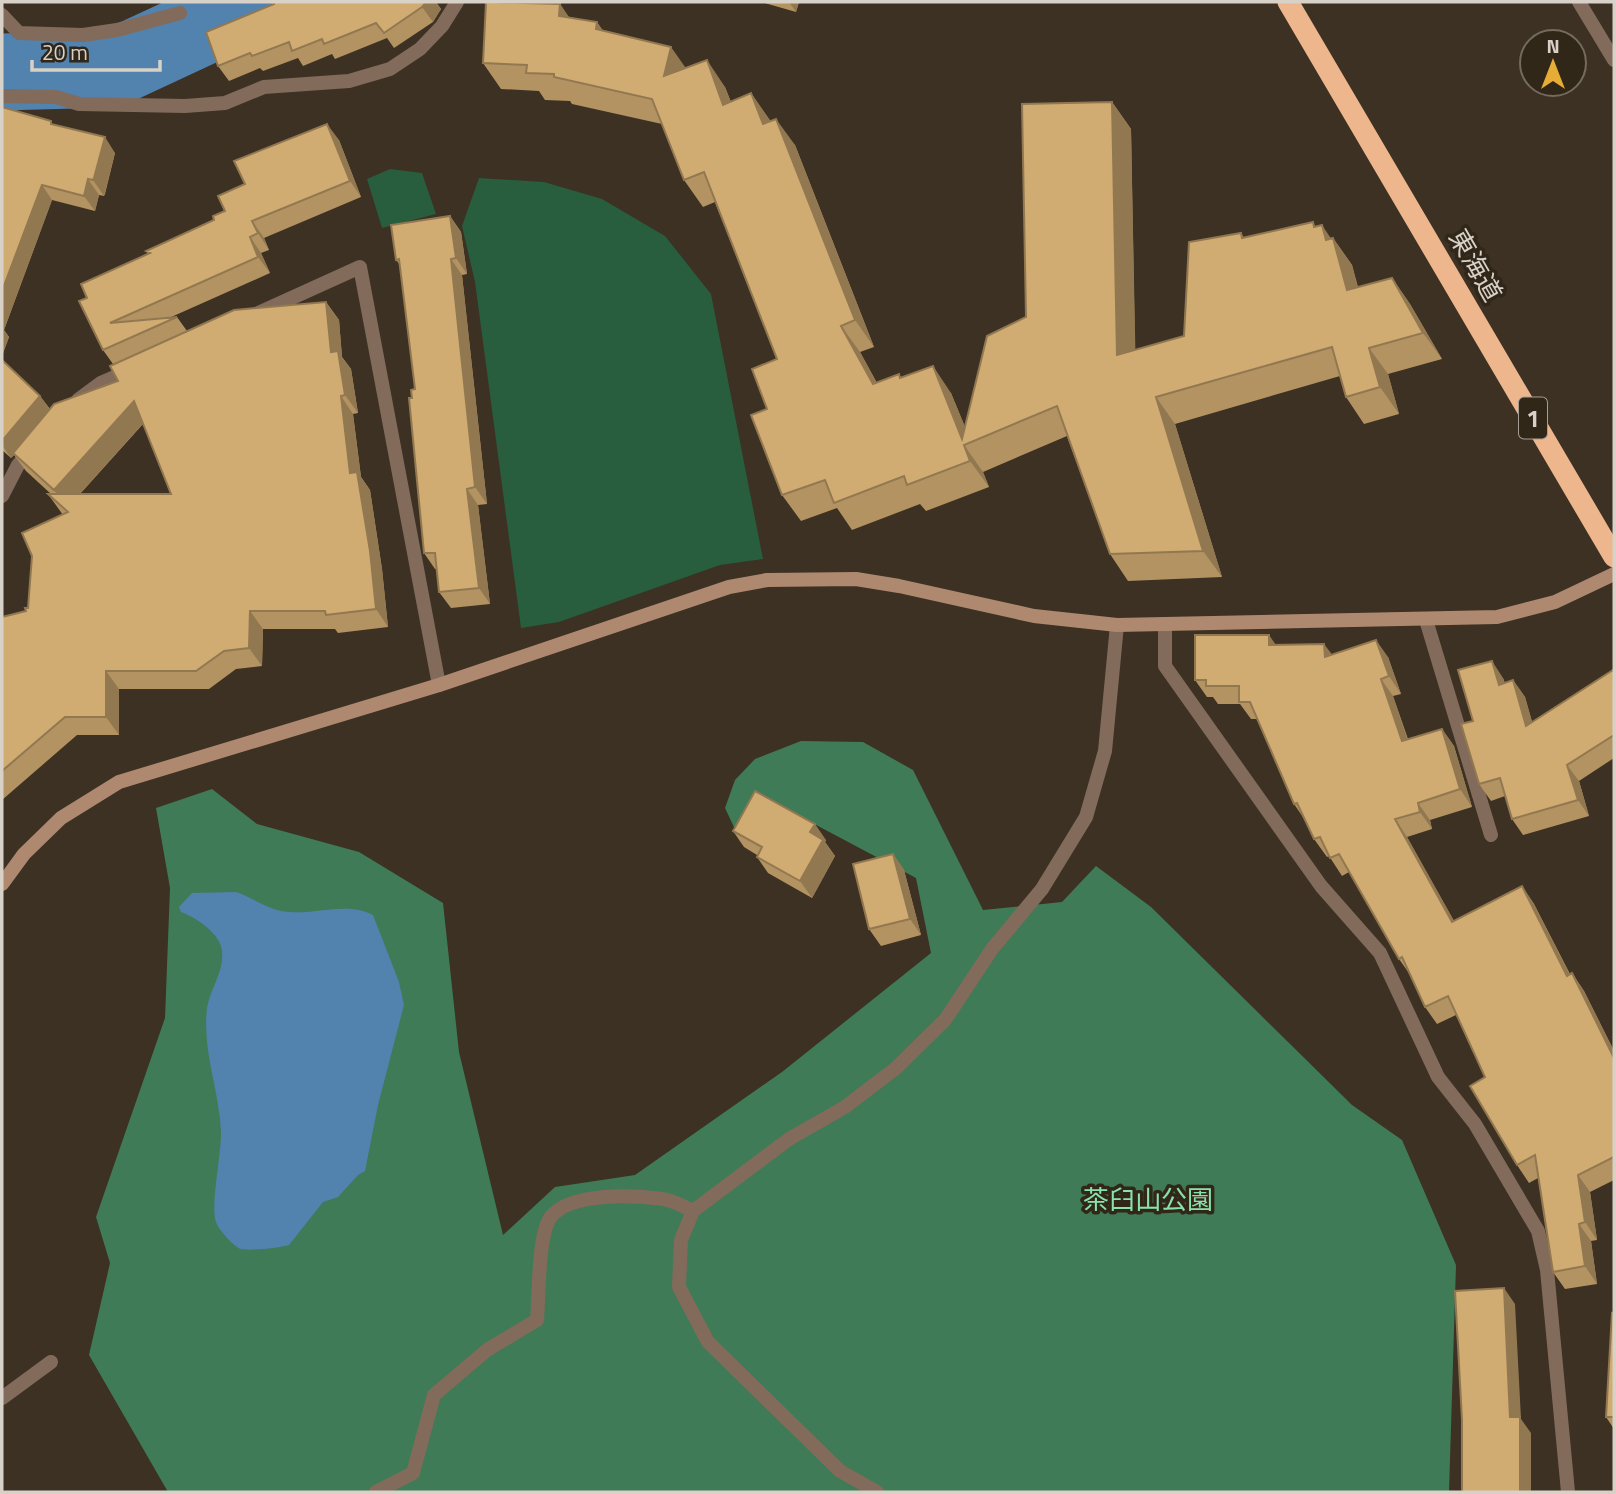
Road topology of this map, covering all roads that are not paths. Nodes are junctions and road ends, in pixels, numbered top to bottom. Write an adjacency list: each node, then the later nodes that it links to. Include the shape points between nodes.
1 (457, 2): 7 (street, via 420,49 390,69 349,81 264,87 225,103 185,106)
2 (1288, 2): 13 (highway, 東海道 / 1)
3 (1579, 2): 6 (street)
4 (180, 13): 5 (street, via 83,35 19,33)
5 (2, 15)
6 (1614, 60)
7 (2, 96)
8 (237, 322): 18 (street, via 360,267)
9 (151, 361): 10 (street, via 102,383)
10 (63, 412)
11 (36, 443): 12 (street)
12 (2, 496)
13 (1614, 557)
14 (1614, 575): 15 (street, via 1525,612)
15 (1426, 620): 17 (street); 19 (street)
16 (1117, 625): 17 (street); 18 (street, via 1034,616 856,579 767,580 654,610); 21 (street, via 1105,751 1086,817 1042,889 992,949 945,1020 896,1068 845,1107 789,1139)
17 (1166, 625): 26 (street, via 1166,666 1321,886 1380,953 1438,1077 1475,1124 1538,1231 1547,1270)
18 (439, 685): 20 (street, via 119,782 61,818 24,854)
19 (1491, 835)
20 (2, 884)
21 (693, 1211): 24 (street, via 666,1199 589,1197 566,1204 550,1219 543,1244 537,1320 487,1350 434,1395 414,1473); 25 (street, via 681,1240 679,1287 708,1342 840,1471)
22 (51, 1362): 23 (street)
23 (2, 1398)
24 (376, 1492)
25 (877, 1492)
26 (1568, 1492)

